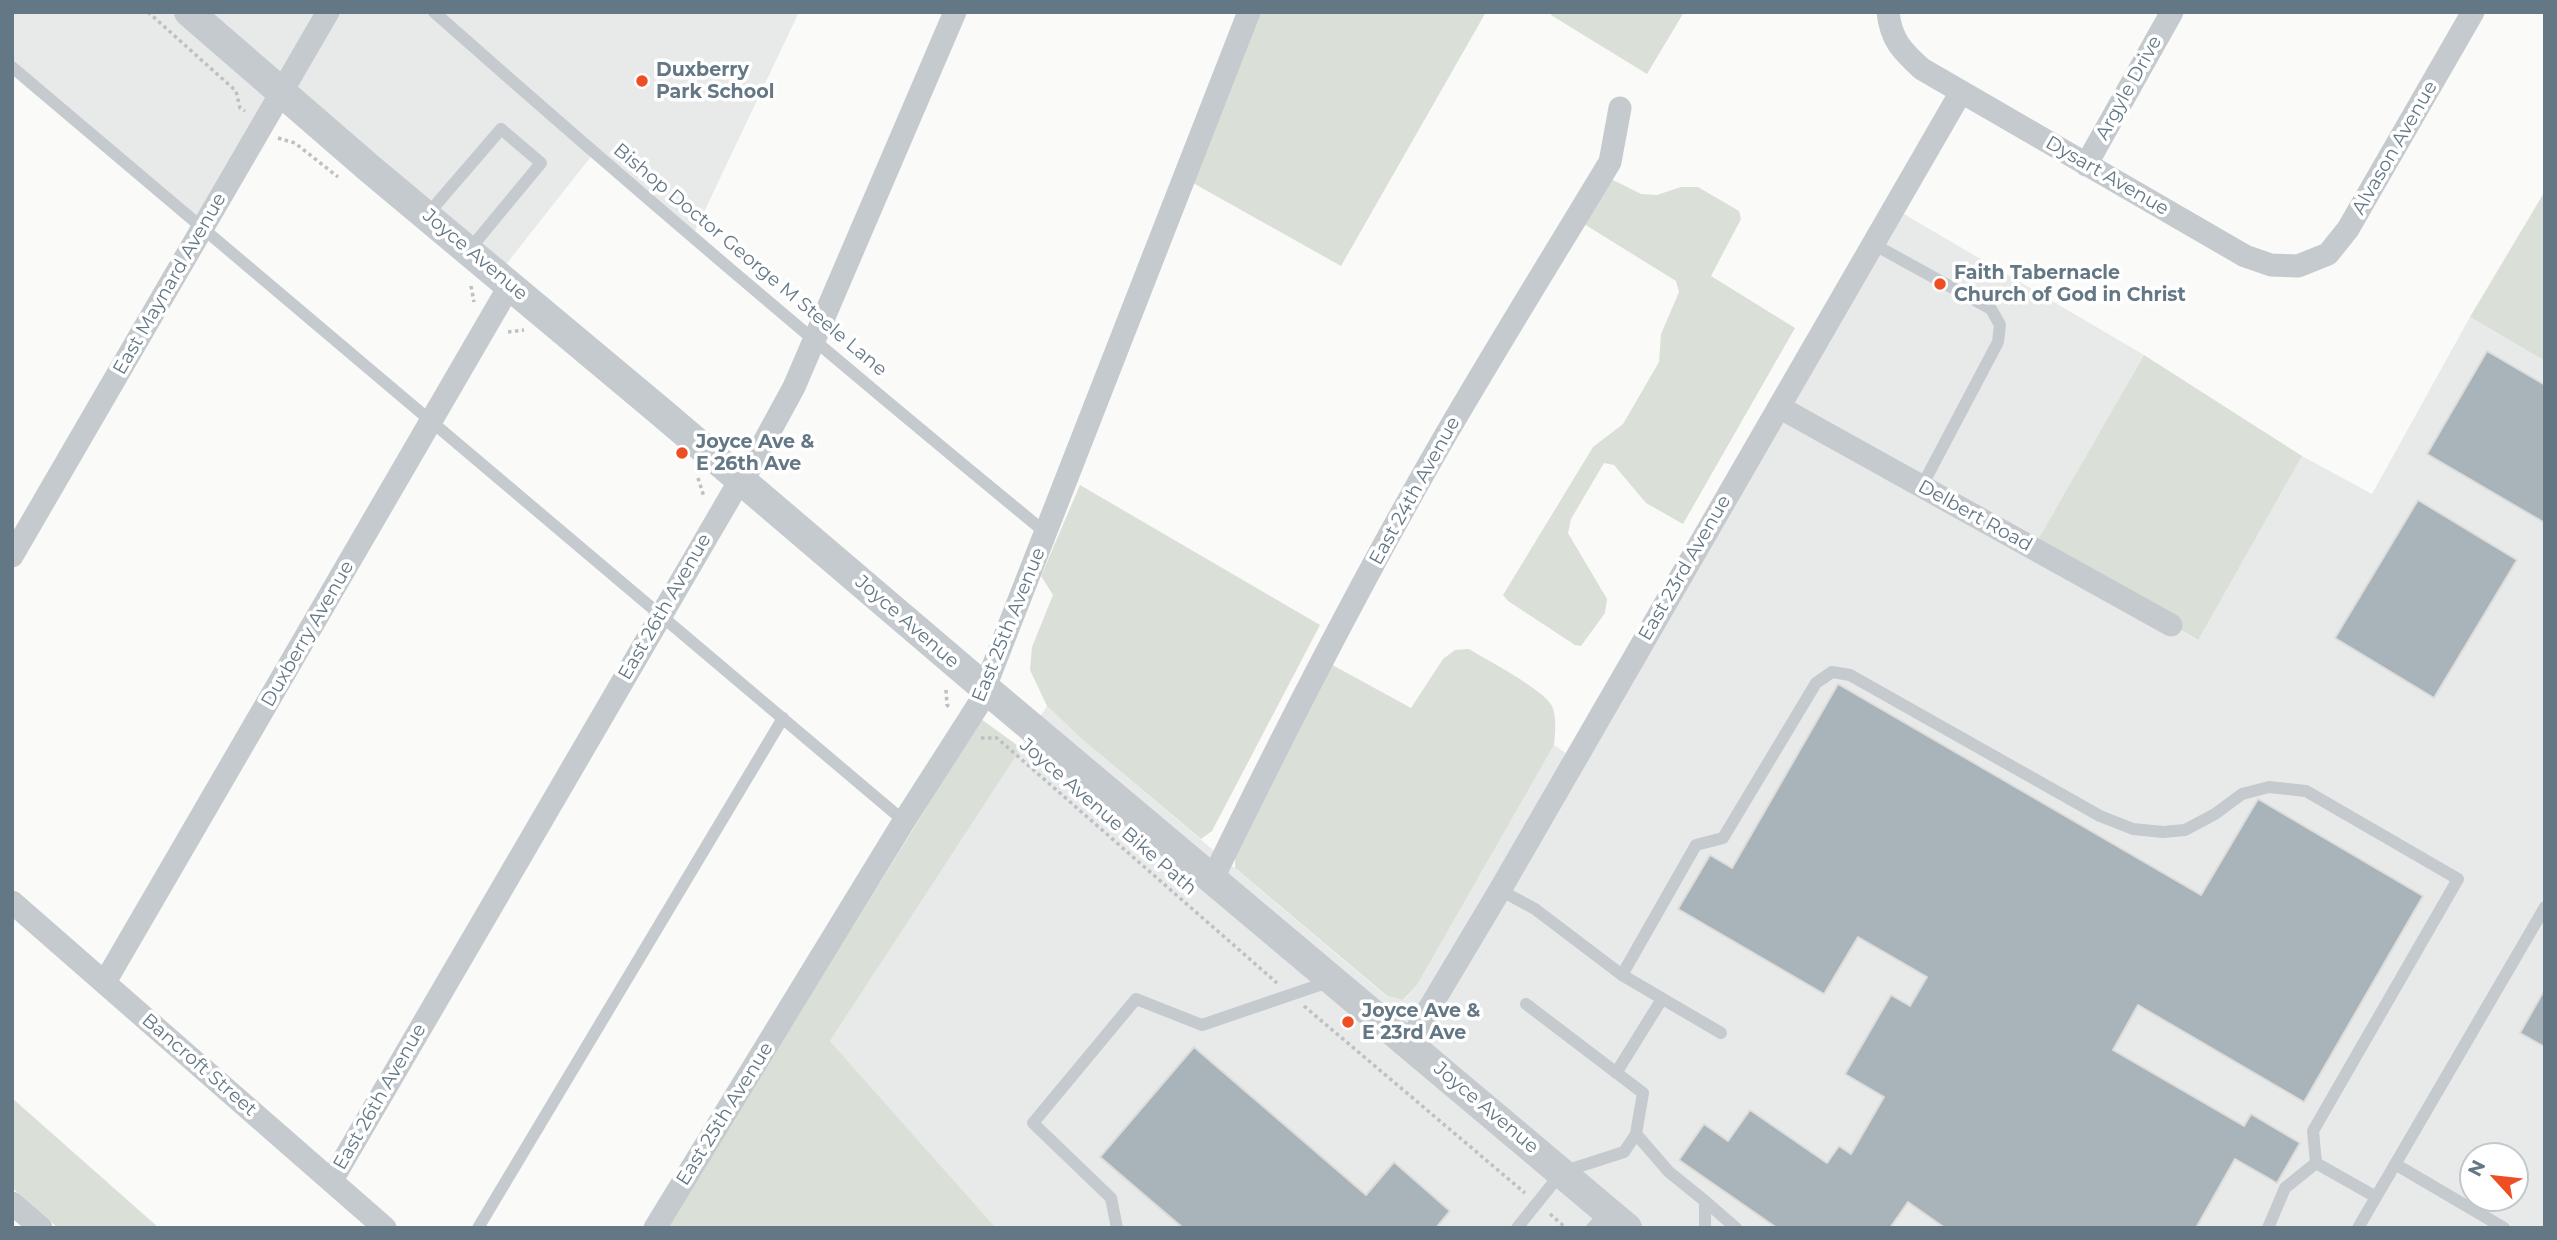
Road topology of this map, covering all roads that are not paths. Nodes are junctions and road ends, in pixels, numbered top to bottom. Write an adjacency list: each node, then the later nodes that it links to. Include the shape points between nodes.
1 (189, 12): 10 (street, Joyce Avenue)
2 (328, 12): 10 (street, East Maynard Avenue)
3 (434, 12): 20 (lane, Bishop Doctor George M Steele Lane, via 594,154)
4 (955, 12): 20 (street, East 26th Avenue)
5 (1249, 12): 25 (street, East 25th Avenue)
6 (1888, 12): 11 (street, Dysart Avenue, via 1890,29 1903,51 1922,69)
7 (2172, 12): 13 (street, Argyle Drive)
8 (2473, 12): 18 (street, Alvason Avenue, via 2348,229 2328,254)
9 (12, 67): 15 (lane)
10 (282, 92): 14 (street, Joyce Avenue); 15 (street, East Maynard Avenue)
11 (1961, 92): 13 (street, Dysart Avenue); 16 (street, East 23rd Avenue)
12 (1620, 108): 32 (street, East 24th Avenue, via 1610,162 1383,546)
13 (2086, 164): 18 (street, Dysart Avenue, via 2245,256 2271,265)
14 (427, 215): 17 (street, Joyce Avenue); 17 (lane, via 501,129 541,163)
15 (202, 228): 22 (lane); 26 (street, East Maynard Avenue)
16 (1873, 244): 21 (street, East 23rd Avenue); 24 (lane, via 1991,309 2000,325 1998,342)
17 (469, 250): 19 (street, Joyce Avenue)
18 (2298, 266)
19 (510, 285): 22 (street, Duxberry Avenue); 23 (street, Joyce Avenue)
20 (815, 339): 23 (street, East 26th Avenue, via 794,387); 25 (lane, Bishop Doctor George M Steele Lane)
21 (1779, 407): 24 (street, Delbert Road); 33 (street, East 23rd Avenue)
22 (431, 421): 27 (lane); 38 (street, Duxberry Avenue)
23 (741, 480): 27 (street, East 26th Avenue); 29 (street, Joyce Avenue)
24 (1922, 486): 28 (street, Delbert Road)
25 (1046, 533): 29 (street, East 25th Avenue)
26 (12, 556)
27 (660, 614): 30 (lane); 48 (street, East 26th Avenue)
28 (2171, 625)
29 (986, 689): 31 (street, East 25th Avenue); 32 (street, Joyce Avenue)
30 (783, 718): 31 (lane); 55 (lane)
31 (904, 821): 56 (street, East 25th Avenue)
32 (1213, 878): 37 (street, Joyce Avenue)
33 (1500, 890): 36 (lane, via 1535,909); 42 (street, East 23rd Avenue)
34 (12, 902): 38 (street, Bancroft Street)
35 (2545, 906): 46 (lane)
36 (1622, 975): 39 (lane); 45 (lane, via 1696,845 1723,838 1816,683 1832,672 1850,675 2100,816 2133,829 2185,830 2242,794 2269,787 2306,791 2458,878 2313,1131)
37 (1334, 980): 42 (street, Joyce Avenue); 57 (lane, via 1202,1025 1136,999 1033,1123 1111,1198)
38 (105, 982): 48 (street, Bancroft Street)
39 (1662, 999): 41 (lane); 43 (lane)
40 (1526, 1004): 43 (lane)
41 (1721, 1033)
42 (1408, 1044): 47 (street, Joyce Avenue)
43 (1616, 1073): 44 (lane, via 1643,1093)
44 (1636, 1134): 47 (lane, via 1624,1152); 50 (lane, via 1670,1172)
45 (2316, 1163): 49 (lane); 61 (lane, via 2285,1188)
46 (2395, 1164): 49 (lane); 63 (lane)
47 (1562, 1172): 52 (street, Joyce Avenue); 58 (lane)
48 (332, 1181): 54 (street, Bancroft Street)
49 (2376, 1197): 62 (lane)
50 (1705, 1201): 59 (lane); 60 (lane)
51 (12, 1203): 53 (street)
52 (1609, 1222)
53 (41, 1228)
54 (385, 1228)
55 (478, 1228)
56 (655, 1228)
57 (1117, 1228)
58 (1517, 1228)
59 (1705, 1228)
60 (1736, 1228)
61 (2268, 1228)
62 (2358, 1228)
63 (2504, 1228)

